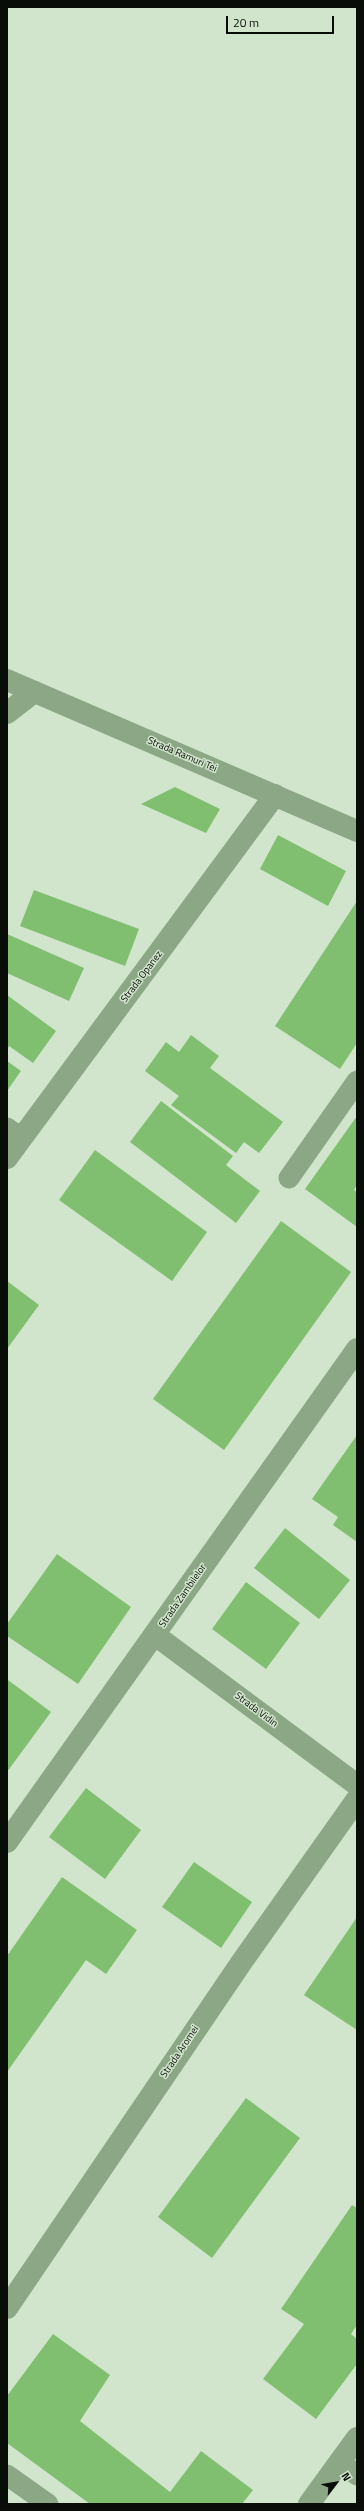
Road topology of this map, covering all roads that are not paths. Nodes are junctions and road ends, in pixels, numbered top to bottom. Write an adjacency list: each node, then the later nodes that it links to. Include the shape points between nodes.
1 (7, 680): 2 (street, Strada Ramuri Tei)
2 (34, 692): 3 (street); 4 (street, Strada Ramuri Tei)
3 (7, 713)
4 (275, 795): 5 (street, Strada Ramuri Tei); 7 (street, Strada Opanez)
5 (357, 831)
6 (357, 1081): 9 (lane)
7 (14, 1133): 8 (street, Strada Opanez)
8 (7, 1158)
9 (289, 1178)
10 (357, 1349): 11 (street, Strada Zambilelor)
11 (155, 1635): 12 (street, Strada Vidin); 14 (street, Strada Zambilelor)
12 (357, 1785)
13 (357, 1799): 15 (street, Strada Aromei, via 241,1963)
14 (7, 1842)
15 (7, 2308)
16 (357, 2438): 17 (street)
17 (340, 2462): 19 (lane); 21 (street)
18 (7, 2475): 20 (lane)
19 (357, 2475)
20 (48, 2504)
21 (309, 2504)

